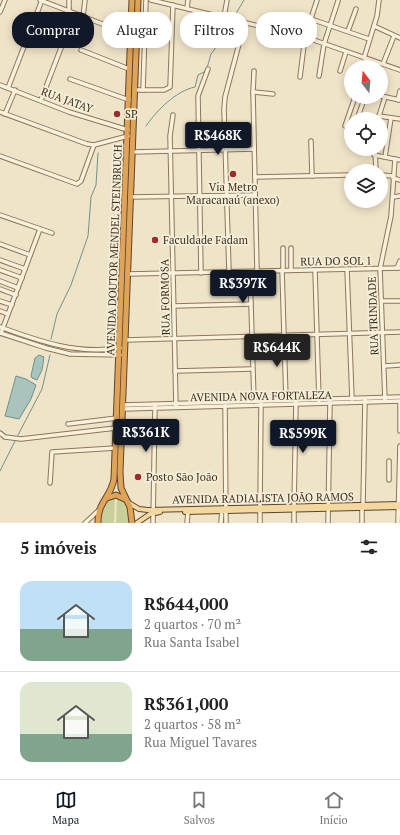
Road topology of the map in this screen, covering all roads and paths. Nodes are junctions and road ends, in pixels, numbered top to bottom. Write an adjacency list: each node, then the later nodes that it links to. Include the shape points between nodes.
1 (5, 0): 18 (street)
2 (41, 0): 17 (street); 52 (street)
3 (69, 0): 17 (street)
4 (85, 0): 19 (street)
5 (132, 0): 20 (highway, AVENIDA DOUTOR MENDEL STEINBRUCH)
6 (138, 0): 54 (highway, AVENIDA DOUTOR MENDEL STEINBRUCH)
7 (146, 0): 55 (street)
8 (151, 0): 14 (street)
9 (188, 0): 15 (street)
10 (227, 0): 22 (street)
11 (317, 0): 23 (street)
12 (379, 0): 26 (street)
13 (338, 1): 25 (street)
14 (173, 5): 15 (street); 55 (street, via 170,86 167,90)
15 (187, 8): 21 (street)
16 (356, 9): 27 (street)
17 (69, 11)
18 (0, 12)
19 (84, 12)
20 (132, 12)
21 (203, 12)
22 (225, 12)
23 (313, 12)
24 (317, 21): 25 (street)
25 (330, 25): 27 (street); 32 (street)
26 (374, 26): 28 (street); 30 (street)
27 (348, 31): 30 (street)
28 (394, 36): 29 (street); 41 (street)
29 (400, 38)
30 (369, 39): 39 (street)
31 (317, 41): 32 (street)
32 (324, 44): 38 (street); 48 (street)
33 (61, 48): 60 (street)
34 (130, 48): 43 (highway, AVENIDA DOUTOR MENDEL STEINBRUCH)
35 (238, 48): 73 (street, via 225,103)
36 (304, 48): 49 (street)
37 (81, 50): 43 (street)
38 (346, 52): 39 (street); 47 (street)
39 (365, 58): 40 (street)
40 (371, 60)
41 (385, 60)
42 (388, 66): 45 (street)
43 (129, 68): 61 (highway, AVENIDA DOUTOR MENDEL STEINBRUCH)
44 (208, 69): 74 (street, via 198,96)
45 (400, 70)
46 (254, 71): 56 (street)
47 (340, 71)
48 (320, 76)
49 (300, 77)
50 (70, 79): 61 (street)
51 (0, 85): 52 (street, RUA JATAY)
52 (8, 88): 53 (street, RUA JATAY)
53 (15, 90): 60 (street, RUA JATAY); 64 (street)
54 (135, 90): 55 (street); 75 (highway, AVENIDA DOUTOR MENDEL STEINBRUCH)
55 (143, 90)
56 (253, 92): 58 (street); 72 (street)
57 (400, 92): 62 (street)
58 (273, 94)
59 (388, 98): 62 (street)
60 (41, 100): 69 (street, RUA JATAY)
61 (129, 100): 69 (highway, AVENIDA DOUTOR MENDEL STEINBRUCH)
62 (399, 100)
63 (0, 112): 64 (street)
64 (5, 114): 71 (street, via 80,142)
65 (173, 115): 76 (street, RUA FORMOSA)
66 (388, 118): 67 (street)
67 (391, 118): 68 (street); 79 (street)
68 (400, 120)
69 (128, 133): 71 (street); 143 (highway, AVENIDA DOUTOR MENDEL STEINBRUCH)
70 (311, 141): 83 (street)
71 (94, 144): 77 (street, via 81,181 77,184)
72 (254, 149): 73 (street); 85 (street)
73 (226, 150): 74 (street); 88 (street)
74 (198, 151): 76 (street); 90 (street)
75 (133, 152): 76 (street); 92 (highway, AVENIDA DOUTOR MENDEL STEINBRUCH)
76 (170, 152): 93 (street, RUA FORMOSA)
77 (0, 156)
78 (380, 156): 79 (street)
79 (385, 157): 80 (street)
80 (395, 158): 81 (street); 86 (street, RUA TRINDADE)
81 (400, 160)
82 (344, 175): 83 (street)
83 (312, 176): 85 (street)
84 (388, 176): 86 (street)
85 (255, 177): 89 (street)
86 (393, 177): 87 (street); 94 (street, RUA TRINDADE)
87 (400, 180)
88 (227, 195): 89 (street); 90 (street); 113 (street)
89 (255, 195): 112 (street)
90 (199, 196): 93 (street); 115 (street)
91 (400, 196): 94 (street)
92 (131, 197): 93 (street); 116 (highway, AVENIDA DOUTOR MENDEL STEINBRUCH)
93 (171, 197): 117 (street, RUA FORMOSA)
94 (393, 197): 106 (street, RUA TRINDADE)
95 (0, 215): 96 (street)
96 (40, 229): 97 (street); 101 (street)
97 (52, 233)
98 (0, 244): 101 (street)
99 (283, 248): 108 (street)
100 (290, 248): 109 (street)
101 (30, 255): 105 (street)
102 (0, 260): 105 (street)
103 (400, 261): 104 (street)
104 (399, 268): 106 (street, RUA DO SOL 1)
105 (25, 269): 118 (street)
106 (380, 269): 111 (street, RUA DO SOL 1); 124 (street, RUA TRINDADE)
107 (0, 270): 118 (street)
108 (283, 270): 109 (street, RUA DO SOL 1); 112 (street, RUA DO SOL 1); 137 (street)
109 (291, 270): 110 (street, RUA DO SOL 1)
110 (315, 270): 111 (street, RUA DO SOL 1); 135 (street)
111 (347, 270): 136 (street)
112 (257, 271): 114 (street, RUA DO SOL 1)
113 (229, 272): 114 (street, RUA DO SOL 1); 115 (street, RUA DO SOL 1)
114 (250, 272): 126 (street)
115 (201, 273): 117 (street, RUA DO SOL 1)
116 (128, 274): 117 (street, RUA DO SOL 1); 140 (highway, AVENIDA DOUTOR MENDEL STEINBRUCH)
117 (173, 274): 128 (street, RUA FORMOSA)
118 (22, 278): 120 (street)
119 (0, 281): 120 (street)
120 (18, 288): 122 (street)
121 (0, 289): 122 (street)
122 (16, 295): 127 (street)
123 (0, 301): 127 (street)
124 (382, 301): 125 (street); 134 (street, RUA TRINDADE)
125 (400, 301)
126 (251, 304): 128 (street); 138 (street)
127 (12, 305): 130 (street)
128 (174, 306): 139 (street, RUA FORMOSA)
129 (0, 312): 130 (street)
130 (8, 314): 131 (street)
131 (2, 327): 133 (street); 141 (street)
132 (400, 332): 134 (street)
133 (0, 333): 142 (street)
134 (382, 333): 136 (street); 146 (street, RUA TRINDADE)
135 (318, 334): 136 (street); 137 (street); 155 (street)
136 (350, 334): 150 (street)
137 (284, 336): 138 (street); 151 (street)
138 (252, 337): 139 (street); 147 (street)
139 (175, 339): 140 (street); 148 (street, RUA FORMOSA)
140 (126, 340): 163 (highway, AVENIDA DOUTOR MENDEL STEINBRUCH)
141 (45, 343): 142 (street); 143 (street, via 91,349)
142 (43, 348): 144 (street, via 70,354)
143 (120, 348): 144 (highway, AVENIDA DOUTOR MENDEL STEINBRUCH)
144 (120, 355): 164 (highway, AVENIDA DOUTOR MENDEL STEINBRUCH)
145 (400, 365): 146 (street)
146 (384, 366): 153 (street, RUA TRINDADE)
147 (252, 369): 148 (street); 154 (street)
148 (176, 371): 160 (street, RUA FORMOSA)
149 (400, 397): 153 (street, AVENIDA NOVA FORTALEZA)
150 (352, 399): 152 (street, AVENIDA NOVA FORTALEZA); 156 (street, AVENIDA NOVA FORTALEZA)
151 (286, 400): 158 (street, AVENIDA NOVA FORTALEZA); 159 (street, AVENIDA NOVA FORTALEZA)
152 (365, 400): 153 (street, AVENIDA NOVA FORTALEZA); 156 (street, AVENIDA NOVA FORTALEZA); 180 (street)
153 (385, 400): 157 (street, AVENIDA NOVA FORTALEZA)
154 (254, 401): 159 (street, AVENIDA NOVA FORTALEZA); 161 (street, AVENIDA NOVA FORTALEZA)
155 (319, 401): 156 (street, AVENIDA NOVA FORTALEZA); 158 (street, AVENIDA NOVA FORTALEZA)
156 (330, 401): 181 (street)
157 (400, 401): 167 (street)
158 (296, 402): 159 (street, AVENIDA NOVA FORTALEZA); 183 (street)
159 (261, 403): 161 (street, AVENIDA NOVA FORTALEZA); 184 (street)
160 (176, 405): 161 (street, AVENIDA NOVA FORTALEZA); 162 (street, AVENIDA NOVA FORTALEZA)
161 (225, 405): 182 (street)
162 (155, 406): 163 (street, AVENIDA NOVA FORTALEZA); 186 (street)
163 (123, 407): 178 (highway, AVENIDA DOUTOR MENDEL STEINBRUCH, via 120,472 121,488)
164 (117, 418): 165 (street); 166 (highway, AVENIDA DOUTOR MENDEL STEINBRUCH)
165 (68, 424)
166 (116, 428): 168 (street, via 21,439 5,437); 170 (highway, AVENIDA DOUTOR MENDEL STEINBRUCH)
167 (400, 431)
168 (0, 433)
169 (400, 446): 172 (street)
170 (115, 448): 175 (street, via 52,452); 177 (highway, AVENIDA DOUTOR MENDEL STEINBRUCH, via 112,490)
171 (389, 460): 173 (street)
172 (399, 470): 173 (street); 176 (street)
173 (389, 471): 174 (street)
174 (389, 480)
175 (50, 482)
176 (399, 482): 179 (street)
177 (105, 499): 178 (highway, via 116,495); 185 (highway, AVENIDA DOUTOR MENDEL STEINBRUCH)
178 (128, 501): 186 (main road, AVENIDA RADIALISTA JOÃO RAMOS, via 140,509); 190 (highway, AVENIDA DOUTOR MENDEL STEINBRUCH)
179 (399, 505): 180 (main road, AVENIDA RADIALISTA JOÃO RAMOS); 200 (street)
180 (362, 506): 181 (main road, AVENIDA RADIALISTA JOÃO RAMOS); 199 (street)
181 (328, 507): 183 (main road, AVENIDA RADIALISTA JOÃO RAMOS); 198 (street)
182 (224, 508): 184 (main road, AVENIDA RADIALISTA JOÃO RAMOS); 186 (main road, AVENIDA RADIALISTA JOÃO RAMOS); 187 (main road, AVENIDA RADIALISTA JOÃO RAMOS); 194 (street); 195 (street)
183 (294, 508): 184 (main road, AVENIDA RADIALISTA JOÃO RAMOS); 197 (street)
184 (260, 509): 196 (street)
185 (99, 510): 188 (street); 189 (highway)
186 (153, 512): 187 (main road, AVENIDA RADIALISTA JOÃO RAMOS); 191 (main road); 192 (street)
187 (188, 512): 193 (street)
188 (85, 523)
189 (98, 523)
190 (132, 523)
191 (137, 523)
192 (153, 523)
193 (188, 523)
194 (221, 523)
195 (226, 523)
196 (260, 523)
197 (294, 523)
198 (328, 523)
199 (362, 523)
200 (398, 523)

